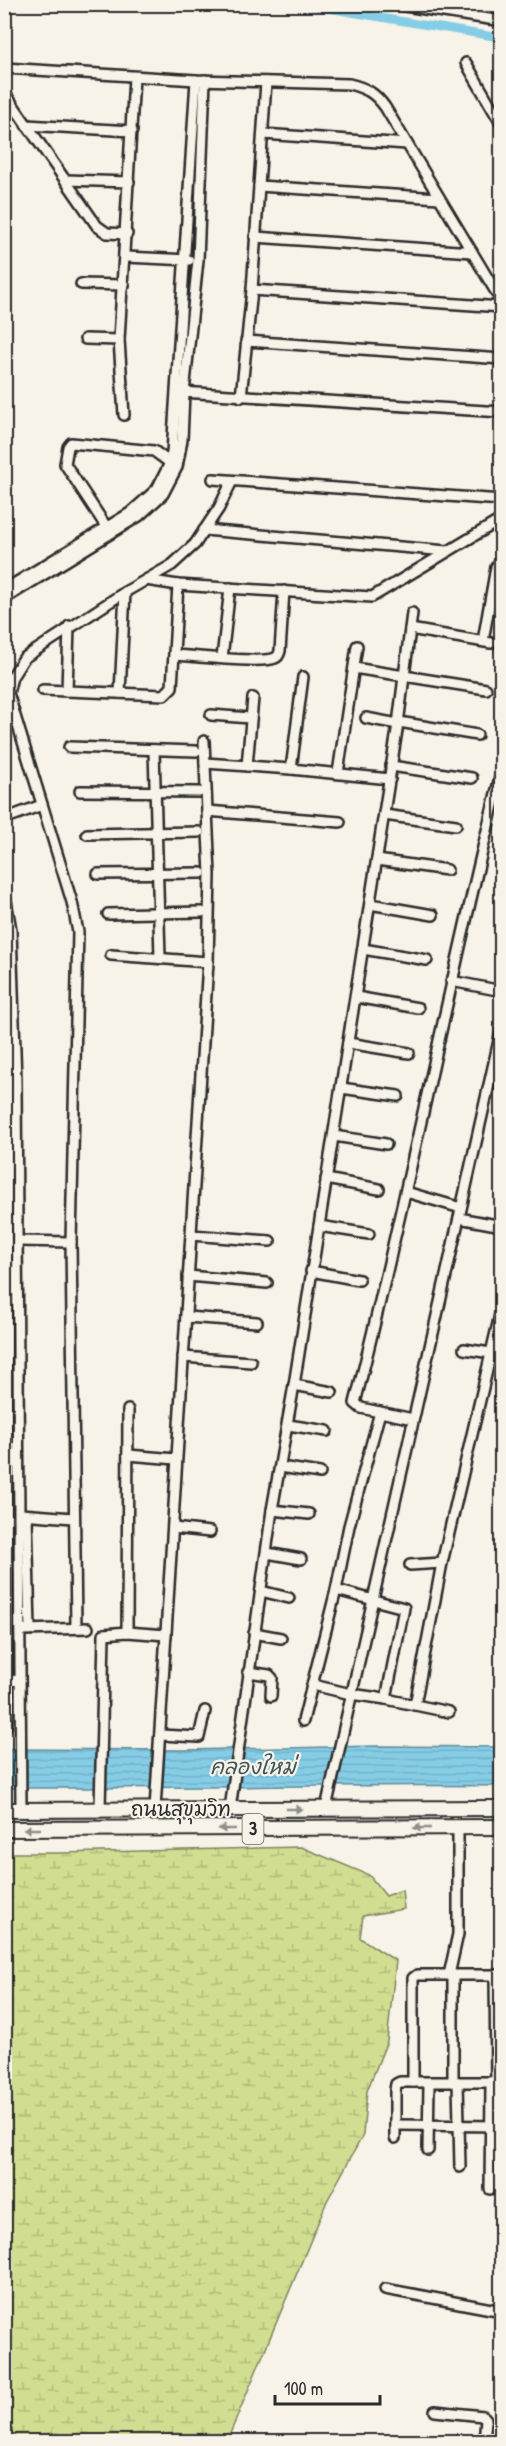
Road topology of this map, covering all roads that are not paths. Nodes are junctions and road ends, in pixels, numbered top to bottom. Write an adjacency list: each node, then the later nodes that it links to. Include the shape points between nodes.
1 (393, 4): 2 (street)
2 (406, 6): 3 (street)
3 (501, 21)
4 (466, 63): 11 (street)
5 (4, 68): 6 (street)
6 (134, 77): 7 (street); 12 (street)
7 (200, 80): 8 (street); 23 (street); 24 (street)
8 (266, 82): 13 (street); 14 (street, via 349,84 365,88 378,96)
9 (4, 92): 10 (street)
10 (26, 125): 12 (street); 15 (street)
11 (501, 125)
12 (132, 131): 16 (street)
13 (263, 134): 14 (street); 17 (street)
14 (407, 144): 18 (street)
15 (66, 180): 16 (street); 19 (street, via 101,230)
16 (129, 182): 19 (street)
17 (259, 186): 18 (street); 20 (street)
18 (439, 198): 21 (street)
19 (127, 234): 22 (street)
20 (255, 237): 21 (street); 27 (street)
21 (471, 252): 28 (street)
22 (126, 257): 23 (street); 26 (street)
23 (185, 260): 24 (street); 33 (street)
24 (198, 260): 33 (street)
25 (81, 284): 26 (street)
26 (124, 285): 30 (street)
27 (252, 290): 28 (street); 31 (street)
28 (501, 304)
29 (85, 339): 30 (street)
30 (120, 340): 36 (street)
31 (246, 341): 32 (street); 34 (street)
32 (501, 359)
33 (184, 393): 34 (street); 37 (street); 45 (street, via 177,467 163,494 139,516)
34 (241, 397): 35 (street)
35 (501, 412)
36 (124, 416)
37 (169, 462): 42 (street, via 157,489); 42 (street, via 154,451 71,443 65,464)
38 (213, 479): 39 (street)
39 (232, 481): 40 (street); 43 (street)
40 (501, 500)
41 (501, 519): 44 (street)
42 (107, 528): 45 (street)
43 (204, 530): 44 (street); 47 (street, via 172,565)
44 (447, 551): 51 (street, via 372,597)
45 (70, 556): 50 (street); 53 (street)
46 (501, 561): 56 (street, via 496,567 487,642)
47 (146, 580): 48 (street); 52 (street)
48 (178, 585): 49 (street); 58 (street)
49 (230, 588): 51 (street); 59 (street)
50 (4, 590)
51 (284, 591): 59 (street, via 278,657)
52 (124, 592): 55 (street); 66 (street)
53 (4, 599)
54 (412, 613): 56 (street)
55 (69, 626): 65 (street); 88 (street, via 24,658 12,677 8,693)
56 (410, 629): 61 (street)
57 (357, 646): 60 (street)
58 (175, 655): 59 (street); 66 (street, via 168,693)
59 (222, 658)
60 (354, 668): 61 (street); 81 (street)
61 (404, 676): 63 (street); 71 (street)
62 (303, 677): 80 (street)
63 (486, 689)
64 (43, 690): 65 (street)
65 (67, 691): 66 (street)
66 (120, 693)
67 (253, 698): 69 (street)
68 (211, 715): 69 (street)
69 (250, 718): 78 (street)
70 (366, 718): 71 (street)
71 (399, 723): 72 (street); 79 (street)
72 (477, 735)
73 (204, 741): 77 (street)
74 (69, 747): 75 (street)
75 (154, 750): 76 (street); 86 (street)
76 (196, 751)
77 (205, 763): 78 (street); 89 (street)
78 (247, 766): 80 (street)
79 (391, 766): 83 (street); 84 (street)
80 (291, 769): 81 (street)
81 (338, 773): 84 (street)
82 (501, 775): 114 (street)
83 (472, 778)
84 (390, 779): 90 (street)
85 (80, 791): 86 (street)
86 (155, 791): 87 (street); 95 (street)
87 (199, 792)
88 (42, 805): 91 (street); 138 (street, via 78,932)
89 (207, 811): 92 (street); 113 (street)
90 (384, 815): 93 (street); 97 (street)
91 (8, 818)
92 (340, 822)
93 (456, 825)
94 (199, 832): 95 (street)
95 (156, 833): 96 (street); 99 (street)
96 (87, 834)
97 (377, 860): 98 (street); 103 (street)
98 (447, 870)
99 (157, 873): 100 (street); 101 (street); 106 (street)
100 (201, 873)
101 (98, 874)
102 (4, 889): 104 (street)
103 (370, 904): 108 (street); 109 (street)
104 (6, 905): 122 (street)
105 (202, 912): 106 (street)
106 (159, 913): 107 (street); 111 (street)
107 (108, 914)
108 (433, 915)
109 (363, 950): 112 (street); 116 (street)
110 (111, 955): 111 (street)
111 (160, 957): 113 (street)
112 (427, 960)
113 (208, 962): 135 (street)
114 (451, 981): 115 (street); 130 (street)
115 (501, 992)
116 (356, 997): 117 (street); 120 (street)
117 (418, 1008)
118 (501, 1027): 131 (street)
119 (7, 1037): 122 (street)
120 (348, 1042): 121 (street); 123 (street)
121 (409, 1053)
122 (11, 1055): 128 (street)
123 (341, 1088): 124 (street); 125 (street)
124 (398, 1096)
125 (333, 1136): 126 (street); 127 (street)
126 (386, 1144)
127 (327, 1179): 129 (street); 132 (street)
128 (12, 1189): 136 (street); 146 (street)
129 (379, 1189)
130 (406, 1191): 131 (street); 154 (street, via 355,1403)
131 (460, 1213): 133 (street); 155 (street)
132 (319, 1226): 134 (street); 139 (street)
133 (501, 1226)
134 (369, 1234)
135 (191, 1235): 137 (street); 140 (street)
136 (20, 1241): 138 (street); 146 (street)
137 (270, 1241)
138 (71, 1242): 167 (street)
139 (311, 1271): 141 (street); 151 (street)
140 (188, 1276): 142 (street); 144 (street)
141 (359, 1280)
142 (267, 1283)
143 (501, 1306): 148 (street)
144 (186, 1317): 145 (street); 149 (street)
145 (257, 1322)
146 (11, 1324): 158 (street); 159 (street)
147 (464, 1349): 148 (street)
148 (491, 1353): 174 (street)
149 (183, 1357): 150 (street); 161 (street)
150 (251, 1362)
151 (294, 1385): 152 (street); 156 (street)
152 (332, 1392)
153 (128, 1410): 160 (street)
154 (380, 1412): 155 (street); 176 (street)
155 (413, 1419): 179 (street)
156 (288, 1425): 157 (street); 162 (street)
157 (327, 1431)
158 (8, 1453): 159 (street); 169 (street)
159 (19, 1453): 165 (street)
160 (128, 1455): 161 (street); 183 (street)
161 (176, 1459): 168 (street)
162 (280, 1467): 163 (street); 164 (street)
163 (320, 1473)
164 (272, 1510): 166 (street); 172 (street)
165 (23, 1514): 167 (street); 170 (street); 182 (street)
166 (309, 1514)
167 (73, 1518): 180 (street)
168 (173, 1528): 171 (street); 185 (street)
169 (8, 1530): 170 (street); 189 (street)
170 (19, 1531): 182 (street)
171 (210, 1532)
172 (267, 1554): 173 (street); 177 (street)
173 (301, 1559)
174 (442, 1563): 175 (street); 194 (street)
175 (410, 1566)
176 (336, 1590): 179 (street); 190 (street)
177 (261, 1591): 178 (street); 184 (street)
178 (289, 1598)
179 (372, 1599): 192 (street); 193 (street, via 404,1608)
180 (76, 1628): 181 (street); 182 (street)
181 (88, 1628)
182 (25, 1630): 188 (street)
183 (127, 1632): 185 (street); 204 (street, via 104,1634)
184 (254, 1633): 186 (street); 187 (street)
185 (166, 1635): 199 (street)
186 (281, 1638)
187 (248, 1672): 191 (street, via 269,1675); 206 (street)
188 (20, 1680): 189 (street); 200 (street)
189 (7, 1681): 198 (street)
190 (313, 1685): 192 (street); 197 (street)
191 (271, 1695)
192 (351, 1695): 193 (street); 201 (street)
193 (386, 1699): 194 (street)
194 (415, 1705): 196 (street)
195 (205, 1711): 199 (street, via 199,1737)
196 (449, 1712)
197 (303, 1721)
198 (6, 1726)
199 (160, 1734): 205 (street)
200 (21, 1803): 203 (highway, ถนนสุขุมวิท / 3); 204 (highway, ถนนสุขุมวิท / 3)
201 (326, 1808): 202 (highway, ถนนสุขุมวิท / 3); 206 (highway, ถนนสุขุมวิท / 3, one-way to 201)
202 (501, 1808)
203 (4, 1809)
204 (100, 1809): 205 (highway, ถนนสุขุมวิท / 3)
205 (155, 1809): 206 (highway, ถนนสุขุมวิท / 3)
206 (230, 1809)
207 (501, 1827): 208 (highway, ถนนสุขุมวิท / 3)
208 (458, 1828): 209 (highway, ถนนสุขุมวิท / 3, one-way to 209); 210 (street, via 458,1934)
209 (4, 1829)
210 (451, 1975): 211 (street); 212 (street, via 413,1978); 213 (street)
211 (498, 1975): 214 (street)
212 (413, 2082): 215 (street); 216 (street, via 396,2084)
213 (455, 2082): 214 (street); 215 (street); 218 (street)
214 (496, 2082): 219 (street)
215 (429, 2083): 217 (street)
216 (395, 2124): 217 (street); 220 (street)
217 (428, 2126): 218 (street); 221 (street)
218 (459, 2126): 219 (street); 222 (street)
219 (496, 2127): 223 (street)
220 (395, 2138)
221 (428, 2150)
222 (460, 2167)
223 (490, 2189)
224 (501, 2306): 225 (street, via 387,2286)
225 (501, 2311)
226 (435, 2411): 227 (street, via 483,2416)
227 (484, 2442)

